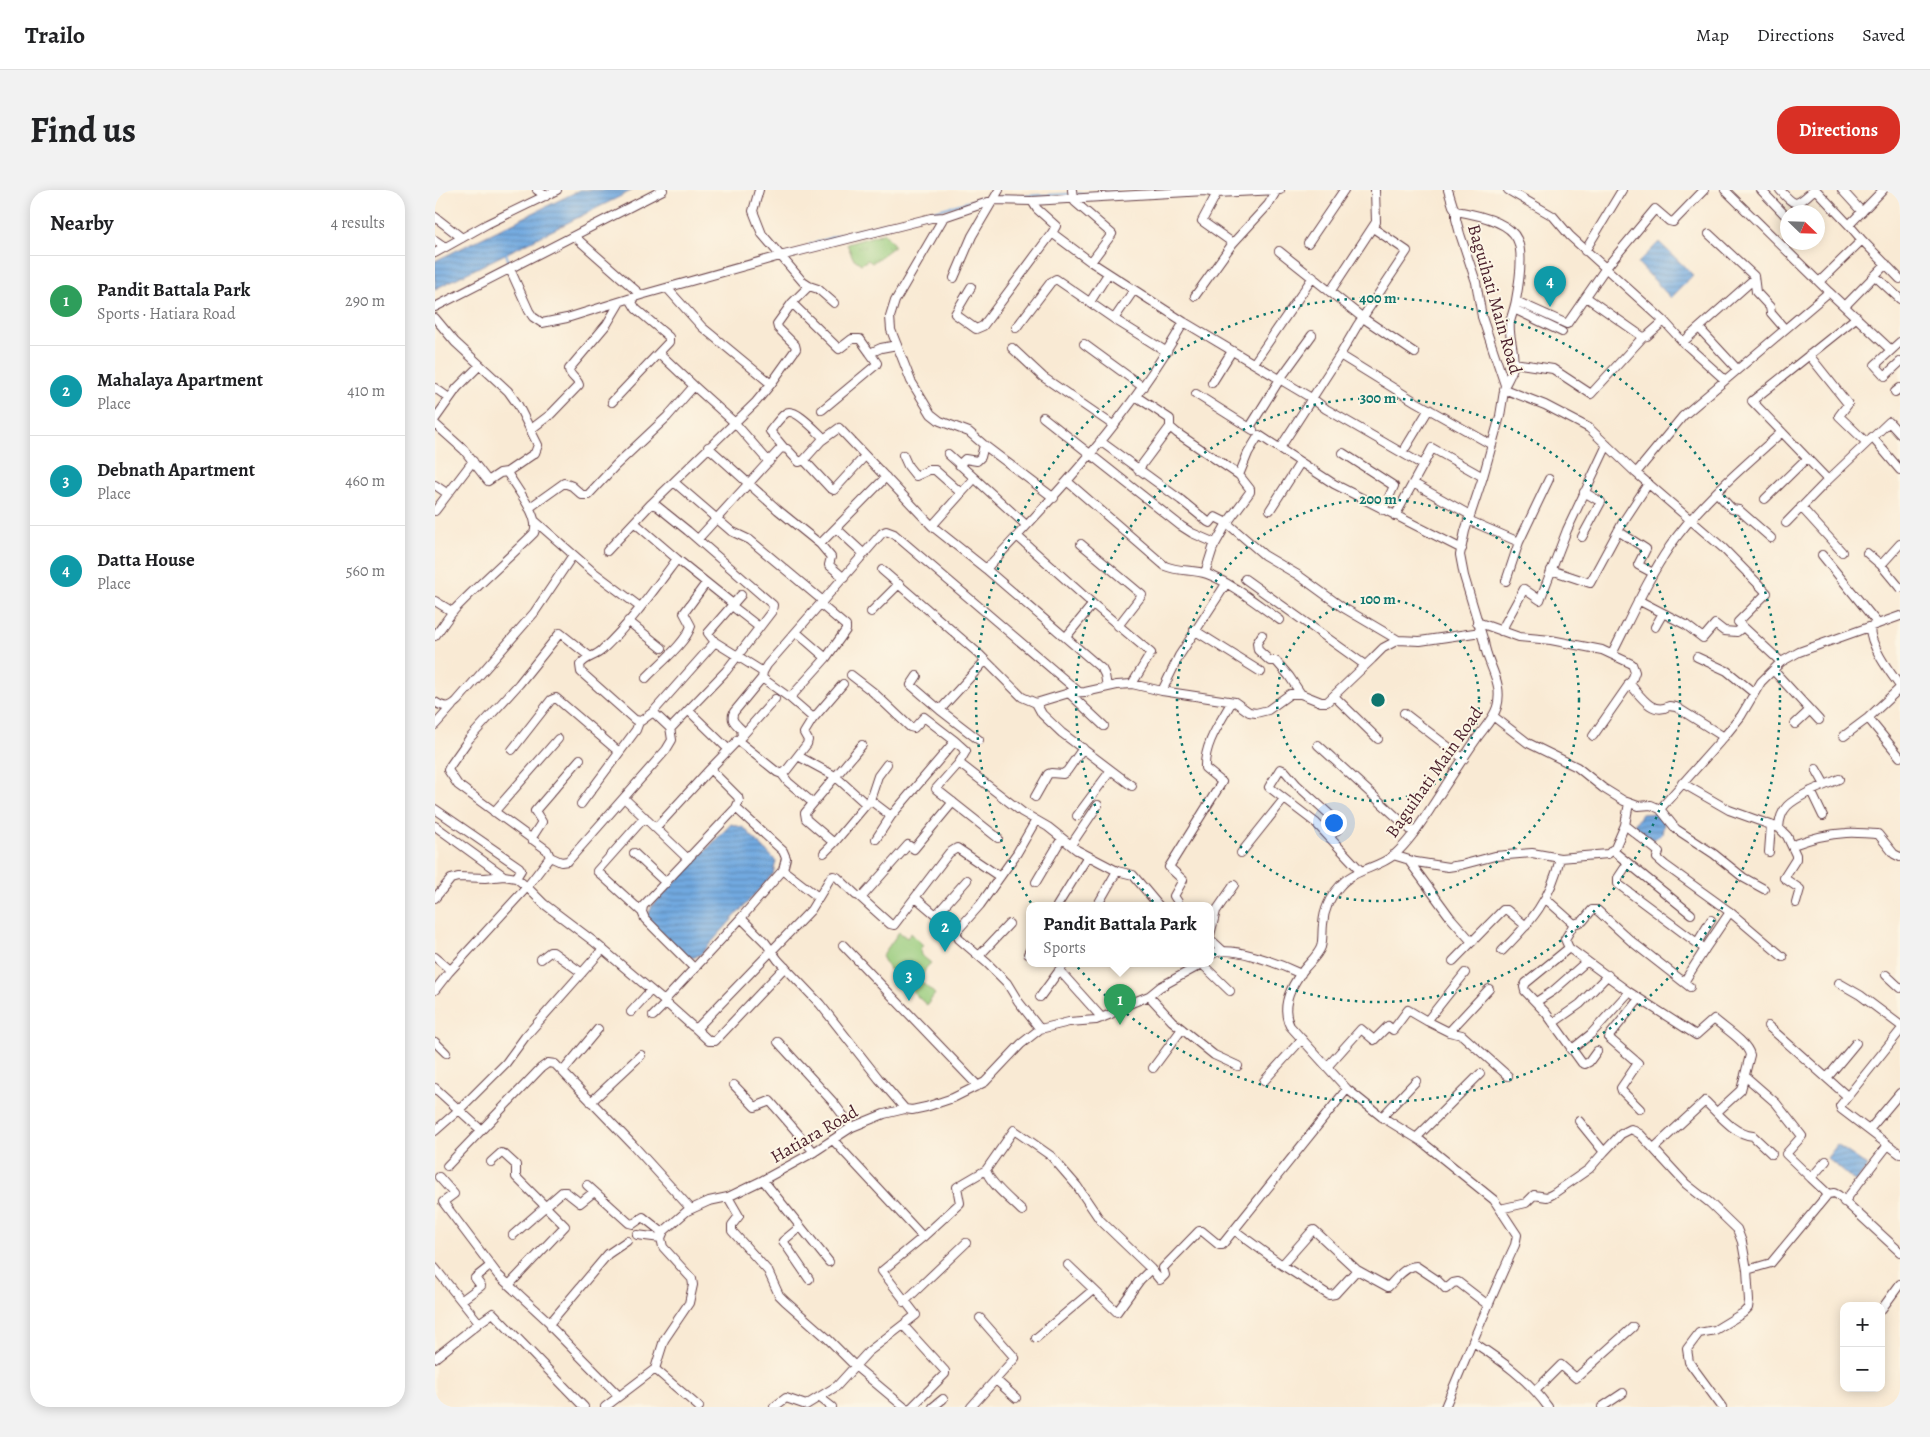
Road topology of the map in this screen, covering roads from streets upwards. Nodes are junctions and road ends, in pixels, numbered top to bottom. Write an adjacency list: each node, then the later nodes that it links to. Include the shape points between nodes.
1 (537, 190): 21 (street)
2 (557, 190): 21 (street)
3 (663, 190): 33 (street)
4 (759, 190): 43 (street, via 753,211 763,234)
5 (1278, 190): 19 (street); 37 (street)
6 (1344, 190): 38 (street)
7 (1375, 190): 30 (street, via 1376,222)
8 (1448, 190): 25 (street, Baguihati Main Road)
9 (1508, 190): 41 (street, via 1553,216)
10 (1622, 190): 41 (street)
11 (1703, 190): 47 (street, via 1673,222 1655,209)
12 (1725, 190): 54 (street)
13 (1761, 190): 24 (street)
14 (1780, 190): 15 (street, via 1794,204)
15 (1815, 190): 29 (street)
16 (1842, 190): 26 (street)
17 (1883, 190): 26 (street)
18 (1204, 191): 19 (street); 20 (street)
19 (1218, 191): 37 (street, via 1202,220)
20 (1072, 194): 23 (street); 44 (street, via 1112,234)
21 (546, 196): 34 (street)
22 (996, 196): 23 (street); 28 (street); 51 (street, via 972,236)
23 (1032, 201): 31 (street, via 1056,226)
24 (1780, 210)
25 (1456, 211): 66 (street, via 1479,215 1517,238 1520,261); 110 (street, Baguihati Main Road, via 1476,282 1482,317)
26 (1862, 212): 29 (street)
27 (435, 217): 34 (street)
28 (945, 217): 43 (street); 89 (street, via 895,300 890,317)
29 (1849, 225): 36 (street)
30 (1373, 228): 59 (street); 76 (street, via 1407,251)
31 (1052, 233): 44 (street); 56 (street, via 983,326 976,329 955,314)
32 (1709, 234): 53 (street)
33 (574, 236): 46 (street); 61 (street)
34 (462, 238): 39 (street)
35 (435, 240): 39 (street)
36 (1862, 240): 45 (street); 54 (street)
37 (1233, 243): 62 (street)
38 (1308, 243)
39 (445, 247): 42 (street)
40 (1279, 251): 50 (street)
41 (1585, 251): 47 (street)
42 (435, 252)
43 (779, 254): 55 (street); 57 (street)
44 (1091, 262): 48 (street)
45 (1886, 264): 49 (street); 52 (street)
46 (510, 269): 67 (street, via 529,311 542,323 548,324); 72 (street)
47 (1605, 270): 63 (street); 78 (street)
48 (1107, 274): 58 (street); 68 (street)
49 (1875, 276): 65 (street); 71 (street)
50 (1313, 277): 59 (street); 100 (street)
51 (954, 278)
52 (1900, 278)
53 (1754, 279): 81 (street); 82 (street, via 1756,292)
54 (1819, 282): 60 (street)
55 (809, 286): 69 (street); 70 (street)
56 (971, 287)
57 (667, 288): 61 (street); 107 (street, via 702,327)
58 (1134, 290): 77 (street); 79 (street)
59 (1330, 292): 76 (street)
60 (1829, 292): 71 (street); 82 (street)
61 (641, 296): 64 (street)
62 (1195, 296)
63 (1585, 297): 66 (street, via 1567,324); 85 (street)
64 (630, 299): 67 (street); 94 (street, via 636,309 669,337 669,342)
65 (1900, 300)
66 (1516, 301): 73 (street)
67 (620, 302): 126 (street, via 607,324 569,370 579,385)
68 (1090, 302): 77 (street); 80 (street, via 1054,280)
69 (793, 303): 95 (street, via 839,348 852,339 860,339); 107 (street, via 777,324 796,349)
70 (835, 303)
71 (1845, 306): 74 (street)
72 (435, 307)
73 (1514, 309): 83 (street); 101 (street, via 1509,336)
74 (1857, 317): 91 (street); 98 (street)
75 (435, 318): 102 (street)
76 (1363, 318): 96 (street); 97 (street)
77 (1115, 319): 93 (street)
78 (1664, 321): 85 (street); 86 (street)
79 (1184, 322): 92 (street); 93 (street)
80 (1016, 328)
81 (1699, 328): 86 (street); 103 (street)
82 (1784, 328): 103 (street)
83 (1562, 332)
84 (1312, 335): 104 (street)
85 (1643, 337): 101 (street, via 1591,394 1553,369)
86 (1683, 342): 105 (street)
87 (1900, 342): 91 (street)
88 (1084, 344): 109 (street)
89 (897, 345): 95 (street); 133 (street, via 911,381 931,414 969,432)
90 (1012, 348): 123 (street, via 1043,377)
91 (1891, 350): 99 (street, via 1875,365 1885,376)
92 (1232, 351): 100 (street); 106 (street)
93 (1167, 352): 109 (street)
94 (659, 353): 108 (street); 116 (street)
95 (870, 353): 118 (street, via 877,363)
96 (1415, 353)
97 (1340, 355): 115 (street); 117 (street)
98 (1809, 355): 127 (street, via 1752,401); 131 (street, via 1848,404 1839,416)
99 (1900, 362)
100 (1254, 363): 104 (street)
101 (1514, 363): 110 (street)
102 (480, 365): 114 (street); 126 (street, via 508,391)
103 (1737, 369): 105 (street)
104 (1280, 379): 115 (street); 125 (street)
105 (1725, 380): 155 (street, via 1683,416)
106 (1212, 383)
107 (771, 384): 121 (street)
108 (694, 386): 121 (street); 176 (street, via 589,495 582,495 563,483)
109 (1143, 386): 113 (street)
110 (1505, 387): 134 (street, Baguihati Main Road); 135 (street, via 1567,415 1589,428)
111 (435, 388): 114 (street)
112 (1197, 394): 125 (street)
113 (1137, 397): 123 (street); 124 (street, via 1170,419)
114 (449, 398): 120 (street)
115 (1313, 399): 139 (street); 151 (street)
116 (612, 402)
117 (1429, 409): 134 (street); 137 (street)
118 (822, 410)
119 (1043, 416): 143 (street)
120 (435, 419)
121 (735, 423): 136 (street); 148 (street)
122 (435, 424): 147 (street)
123 (1113, 425): 132 (street)
124 (1170, 427): 152 (street); 156 (street)
125 (1250, 427): 129 (street)
126 (531, 430): 154 (street, via 538,449)
127 (1782, 432): 145 (street); 170 (street)
128 (1900, 434): 131 (street, via 1889,422)
129 (1259, 435): 139 (street); 156 (street)
130 (824, 438): 138 (street, via 797,413 786,413 770,431); 144 (street, via 839,428); 146 (street)
131 (1869, 440): 153 (street); 161 (street)
132 (1100, 442): 143 (street); 152 (street)
133 (984, 445): 150 (street, via 977,461 965,459); 172 (street)
134 (1492, 445): 158 (street, Baguihati Main Road)
135 (1607, 445): 155 (street); 168 (street)
136 (708, 447): 162 (street); 165 (street)
137 (1406, 447)
138 (784, 448): 146 (street, via 799,462); 148 (street)
139 (1280, 448): 149 (street)
140 (948, 454): 150 (street)
141 (1343, 454): 178 (street, via 1394,486)
142 (903, 455): 169 (street, via 916,476 935,470)
143 (1090, 455): 163 (street); 197 (street, via 1181,526)
144 (865, 456): 146 (street, via 834,490); 157 (street)
145 (1807, 458): 161 (street); 173 (street)
146 (804, 460)
147 (473, 461): 154 (street, via 488,481); 171 (street)
148 (769, 462): 165 (street)
149 (1300, 463): 177 (street); 178 (street)
150 (959, 465): 159 (street)
151 (1423, 465): 158 (street, via 1432,448); 164 (street)
152 (1138, 470): 186 (street, via 1208,522 1218,517)
153 (1900, 470)
154 (507, 472): 176 (street)
155 (1636, 473): 166 (street)
156 (1239, 475): 186 (street, via 1250,492)
157 (886, 477): 189 (street); 190 (street)
158 (1483, 477): 181 (street, Baguihati Main Road)
159 (973, 478): 169 (street); 188 (street)
160 (1549, 479): 196 (street)
161 (1828, 480): 175 (street)
162 (675, 482): 174 (street); 182 (street)
163 (1068, 482): 172 (street); 213 (street, via 1165,566)
164 (1413, 483): 180 (street); 181 (street)
165 (750, 484): 182 (street); 198 (street)
166 (1648, 484): 183 (street); 191 (street)
167 (435, 485): 171 (street)
168 (1584, 492): 193 (street, via 1601,502); 212 (street)
169 (961, 493): 189 (street)
170 (1717, 493): 183 (street); 194 (street)
171 (448, 494): 179 (street)
172 (1054, 498): 188 (street)
173 (1765, 499)
174 (651, 504): 185 (street); 195 (street)
175 (1801, 507): 187 (street); 203 (street)
176 (529, 508): 184 (street)
177 (1270, 510)
178 (1383, 510): 180 (street)
179 (435, 511)
180 (1395, 516): 201 (street)
181 (1469, 517): 196 (street); 201 (street, Baguihati Main Road)
182 (718, 518): 195 (street); 225 (street, via 731,531 753,543)
183 (1691, 520): 214 (street); 240 (street, via 1767,593 1738,622)
184 (535, 521): 206 (street); 229 (street, via 534,533)
185 (635, 523): 202 (street); 208 (street)
186 (1227, 523): 197 (street); 248 (street, via 1264,556)
187 (1786, 523)
188 (1026, 525): 192 (street)
189 (932, 526): 210 (street)
190 (837, 529): 198 (street); 205 (street)
191 (1618, 532): 212 (street, via 1590,583); 214 (street, via 1646,549 1638,565)
192 (1017, 536): 210 (street); 226 (street)
193 (1582, 537)
194 (1771, 538)
195 (698, 539): 238 (street, via 773,605)
196 (1519, 542): 217 (street)
197 (1215, 543): 213 (street)
198 (820, 544): 215 (street, via 831,557 829,564)
199 (1081, 544): 237 (street, via 1142,596)
200 (1900, 544): 209 (street)
201 (1462, 549): 235 (street, Baguihati Main Road, via 1462,568)
202 (607, 551)
203 (1843, 552)
204 (1867, 553): 209 (street)
205 (864, 554): 215 (street); 271 (street, via 882,533 894,534)
206 (573, 555): 228 (street); 281 (street, via 534,613)
207 (1822, 555): 236 (street)
208 (677, 559): 218 (street); 228 (street)
209 (1881, 565): 221 (street)
210 (986, 569): 247 (street)
211 (882, 570): 219 (street)
212 (1551, 570): 242 (street, via 1540,600 1524,589)
213 (1205, 573): 220 (street)
214 (1653, 573): 223 (street)
215 (845, 578): 225 (street)
216 (1245, 579): 258 (street)
217 (1506, 581)
218 (707, 583): 227 (street); 264 (street, via 684,613 690,630)
219 (899, 584): 230 (street); 256 (street)
220 (1226, 584): 233 (street); 241 (street)
221 (1900, 588)
222 (741, 595): 227 (street)
223 (1638, 600): 231 (street); 251 (street)
224 (435, 601): 229 (street)
225 (821, 603): 243 (street); 255 (street, via 846,626)
226 (1093, 604): 237 (street); 247 (street)
227 (733, 605): 238 (street); 249 (street, via 709,630)
228 (639, 607): 234 (street)
229 (453, 612): 246 (street)
230 (871, 612)
231 (1663, 613): 239 (street); 240 (street, via 1703,638 1715,624 1724,631 1737,632)
232 (1900, 616): 236 (street)
233 (1280, 620)
234 (628, 621): 250 (street); 253 (street, via 601,652)
235 (1477, 622): 242 (street); 244 (street, Baguihati Main Road)
236 (1874, 625): 257 (street, via 1799,652); 269 (street, via 1870,631 1878,653)
237 (1118, 626): 267 (street, via 1151,653)
238 (759, 627): 252 (street)
239 (1655, 627)
240 (1743, 627): 257 (street)
241 (1195, 630): 260 (street); 270 (street)
242 (1501, 631): 251 (street)
243 (796, 632): 255 (street); 262 (street)
244 (1481, 632): 248 (street, via 1420,641); 287 (street, Baguihati Main Road, via 1499,687)
245 (1261, 635): 274 (street, via 1257,650 1270,661 1275,661)
246 (435, 636)
247 (1066, 637): 268 (street, via 1102,669)
248 (1398, 640): 258 (street, via 1383,648)
249 (715, 642): 252 (street); 285 (street)
250 (662, 648)
251 (1612, 654): 265 (street, via 1631,664 1635,672)
252 (737, 655): 262 (street); 284 (street)
253 (589, 656): 292 (street, via 580,665 581,672); 339 (street, via 560,633 469,739 450,766 448,770 458,785)
254 (1697, 657): 273 (street, via 1727,671)
255 (826, 658): 276 (street)
256 (985, 661): 279 (street, via 1021,697); 282 (street)
257 (1781, 662): 259 (street)
258 (1365, 665): 275 (street)
259 (1773, 670): 273 (street); 283 (street)
260 (1261, 672)
261 (851, 674): 288 (street, via 910,727 914,728)
262 (762, 675): 276 (street); 300 (street, via 732,717 741,729)
263 (917, 676): 282 (street, via 911,685)
264 (646, 678)
265 (1629, 683): 297 (street); 299 (street, via 1657,710 1669,706 1676,708)
266 (843, 684): 290 (street)
267 (1132, 684): 268 (street); 270 (street)
268 (1107, 687): 271 (street)
269 (1900, 687): 289 (street)
270 (1162, 691): 280 (street)
271 (1079, 692): 272 (street)
272 (1069, 693): 279 (street); 295 (street)
273 (1754, 693): 299 (street)
274 (1301, 694): 275 (street, via 1321,702 1327,702); 280 (street, via 1290,694 1261,713 1249,712 1235,702)
275 (1334, 696): 302 (street)
276 (790, 698): 290 (street)
277 (775, 700): 300 (street)
278 (435, 702): 281 (street)
279 (1036, 703): 307 (street, via 1042,714)
280 (1231, 703): 391 (street, via 1213,735 1205,759 1205,768 1221,782 1169,867 1183,880 1175,896)
281 (452, 706): 294 (street)
282 (937, 708): 288 (street); 303 (street)
283 (1810, 710): 291 (street); 293 (street)
284 (689, 711): 296 (street); 308 (street)
285 (653, 712): 292 (street); 296 (street)
286 (1404, 713): 314 (street)
287 (1493, 716): 314 (street, Baguihati Main Road); 333 (street, via 1528,743 1569,762)
288 (925, 717): 304 (street)
289 (1868, 718): 298 (street); 312 (street)
290 (812, 720): 311 (street, via 803,733 809,740)
291 (1819, 720)
292 (639, 722): 310 (street)
293 (1795, 724)
294 (435, 725)
295 (1104, 726)
296 (670, 727): 328 (street, via 669,746)
297 (1593, 736)
298 (1844, 736)
299 (1724, 737): 323 (street)
300 (739, 738): 308 (street); 320 (street)
301 (558, 739): 339 (street)
302 (1378, 739)
303 (979, 740)
304 (955, 741): 315 (street, via 966,751); 340 (street)
305 (862, 745): 321 (street)
306 (1318, 745): 349 (street)
307 (1083, 748): 318 (street); 327 (street, via 1067,771 1049,774)
308 (728, 749): 317 (street)
309 (512, 750): 310 (street, via 551,700 556,698)
310 (619, 752): 334 (street)
311 (798, 756): 320 (street); 321 (street)
312 (1900, 757)
313 (580, 759): 353 (street, via 535,811 542,822)
314 (1463, 759): 349 (street, Baguihati Main Road)
315 (959, 763): 331 (street, via 936,789); 344 (street)
316 (887, 764): 330 (street, via 878,776)
317 (710, 769): 336 (street, via 738,797); 348 (street)
318 (1111, 770): 325 (street); 341 (street)
319 (1816, 770): 324 (street)
320 (782, 774): 332 (street)
321 (835, 776): 330 (street); 332 (street)
322 (1839, 779): 324 (street)
323 (1682, 783): 338 (street); 347 (street, via 1729,810)
324 (1825, 785): 326 (street)
325 (1132, 786)
326 (1811, 791): 342 (street); 347 (street, via 1786,806)
327 (1035, 797)
328 (624, 798): 343 (street); 365 (street, via 568,861)
329 (1284, 799): 350 (street); 350 (street, via 1269,787 1280,769 1339,823 1338,829); 362 (street)
330 (868, 802): 340 (street); 355 (street)
331 (953, 802): 351 (street); 384 (street, via 914,849 909,845)
332 (813, 803): 355 (street, via 805,813 806,819)
333 (1629, 803): 338 (street); 345 (street)
334 (581, 804)
335 (1098, 805): 356 (street)
336 (737, 808): 368 (street); 371 (street, via 783,851 786,858)
337 (435, 809): 376 (street, via 519,867 521,870)
338 (1660, 809): 382 (street, via 1676,829)
339 (494, 812): 353 (street)
340 (891, 816): 354 (street)
341 (1077, 816)
342 (1823, 816)
343 (645, 817): 348 (street); 393 (street, via 597,871)
344 (1037, 820): 352 (street); 375 (street)
345 (1625, 825): 358 (street); 394 (street, via 1659,852 1657,858 1665,865)
346 (435, 826): 374 (street)
347 (1775, 827): 357 (street); 360 (street)
348 (656, 828): 368 (street)
349 (1414, 833): 363 (street, Baguihati Main Road)
350 (1329, 837): 372 (street)
351 (998, 838)
352 (1062, 838): 356 (street); 378 (street)
353 (531, 839): 365 (street, via 547,850)
354 (876, 839)
355 (834, 843): 361 (street)
356 (1071, 845): 364 (street)
357 (1793, 845): 366 (street, via 1837,834 1877,834); 392 (street, via 1796,859 1784,878 1800,889)
358 (1612, 850): 367 (street, via 1608,854); 370 (street)
359 (633, 852): 379 (street)
360 (1769, 852)
361 (824, 853)
362 (1241, 853)
363 (1393, 855): 369 (street); 372 (street, Baguihati Main Road)
364 (1088, 856): 373 (street); 388 (street)
365 (550, 857): 381 (street)
366 (1900, 857)
367 (1560, 858): 369 (street, via 1531,854 1495,856 1448,867); 387 (street)
368 (688, 859): 379 (street)
369 (1409, 861): 404 (street)
370 (1628, 863): 395 (street); 406 (street, via 1617,878 1618,884)
371 (783, 870): 383 (street); 398 (street)
372 (1360, 870): 429 (street, Baguihati Main Road, via 1340,884 1330,900 1324,917 1321,948)
373 (1117, 871): 389 (street); 390 (street, via 1133,875)
374 (504, 876): 376 (street); 385 (street, via 451,879)
375 (1000, 877): 386 (street, via 954,849); 403 (street)
376 (516, 878): 381 (street)
377 (967, 880): 396 (street)
378 (1036, 882)
379 (666, 883): 393 (street, via 646,902)
380 (1234, 885): 397 (street)
381 (527, 887): 409 (street); 426 (street)
382 (1764, 889)
383 (818, 897): 384 (street, via 833,876); 411 (street, via 811,910)
384 (860, 897): 386 (street, via 892,926)
385 (435, 898)
386 (916, 898): 396 (street)
387 (1545, 899): 401 (street); 402 (street)
388 (1059, 902)
389 (1099, 902)
390 (1155, 902)
391 (1178, 902)
392 (1796, 903)
393 (642, 912): 425 (street, via 645,919)
394 (1730, 912): 410 (street); 416 (street)
395 (1691, 914)
396 (936, 915): 403 (street)
397 (1214, 916)
398 (741, 918): 411 (street); 425 (street)
399 (1711, 920): 406 (street)
400 (1009, 924): 415 (street)
401 (1574, 924): 408 (street, via 1565,939); 410 (street, via 1583,921 1592,910 1597,910 1687,984)
402 (1526, 926): 404 (street, via 1503,910); 413 (street)
403 (956, 932): 415 (street, via 959,939)
404 (1471, 942): 419 (street)
405 (1214, 943): 412 (street)
406 (1697, 943): 410 (street)
407 (843, 945): 476 (street)
408 (1569, 948): 420 (street); 443 (street, via 1526,983 1525,991)
409 (603, 949): 427 (street); 436 (street)
410 (1705, 949)
411 (771, 950): 421 (street); 451 (street)
412 (1223, 951): 414 (street); 429 (street, via 1258,956)
413 (1502, 951)
414 (1214, 952)
415 (979, 956): 453 (street, via 1007,983)
416 (1783, 957)
417 (435, 958): 426 (street)
418 (541, 959): 427 (street, via 553,952)
419 (1453, 961)
420 (1587, 961): 430 (street); 443 (street)
421 (785, 967): 451 (street, via 715,1041 712,1043 705,1039); 483 (street, via 826,1011)
422 (1062, 967): 440 (street); 446 (street)
423 (1197, 967): 439 (street, Hatiara Road)
424 (1205, 967): 437 (street)
425 (695, 969): 442 (street)
426 (449, 972): 435 (street)
427 (582, 972): 482 (street, via 506,1062)
428 (1465, 973): 447 (street)
429 (1301, 974): 457 (street, Baguihati Main Road, via 1288,996 1286,1012 1290,1026)
430 (1608, 975): 438 (street); 448 (street, via 1580,1004)
431 (1886, 975): 433 (street)
432 (1839, 983): 449 (street)
433 (1900, 988)
434 (1489, 989): 456 (street)
435 (435, 990)
436 (651, 990): 442 (street); 444 (street)
437 (1230, 991)
438 (1629, 992): 441 (street); 461 (street, via 1591,1034)
439 (1149, 996): 446 (street, Hatiara Road); 454 (street)
440 (1039, 997)
441 (1639, 999): 471 (street, via 1695,1035 1714,1019 1749,1050); 484 (street, via 1609,1038 1637,1063 1621,1088)
442 (665, 1002): 445 (street); 451 (street)
443 (1536, 1002): 448 (street)
444 (631, 1012)
445 (653, 1016)
446 (1102, 1018): 453 (street, Hatiara Road)
447 (1427, 1021): 456 (street); 466 (street, via 1408,1010 1393,1030 1388,1026 1374,1040 1361,1029)
448 (1553, 1024): 461 (street)
449 (1900, 1025)
450 (1768, 1026): 472 (street)
451 (695, 1028)
452 (598, 1029): 468 (street)
453 (1041, 1029): 476 (street, Hatiara Road)
454 (1181, 1029): 465 (street, via 1214,1055); 467 (street)
455 (1900, 1031): 479 (street)
456 (1449, 1032): 470 (street, via 1462,1035)
457 (1302, 1039): 466 (street, Baguihati Main Road); 473 (street)
458 (435, 1042): 463 (street)
459 (778, 1042): 488 (street)
460 (1855, 1043): 472 (street)
461 (1571, 1050): 462 (street, via 1585,1064)
462 (1597, 1051)
463 (446, 1053)
464 (641, 1054): 481 (street)
465 (1237, 1066)
466 (1327, 1067): 478 (street, Baguihati Main Road)
467 (1153, 1068)
468 (563, 1072): 481 (street); 489 (street, via 555,1064 548,1063)
469 (1480, 1074): 492 (street)
470 (1508, 1076)
471 (1745, 1076): 485 (street, via 1741,1090); 505 (street, via 1775,1102 1802,1136 1786,1154)
472 (1827, 1078): 479 (street)
473 (1264, 1081)
474 (1416, 1081): 486 (street)
475 (734, 1085): 496 (street, via 755,1107 770,1101)
476 (978, 1086): 483 (street, Hatiara Road, via 943,1102)
477 (435, 1088): 482 (street)
478 (1347, 1089): 486 (street, Baguihati Main Road); 517 (street)
479 (1847, 1096): 490 (street, via 1841,1108)
480 (1899, 1096): 490 (street)
481 (591, 1102): 513 (street)
482 (460, 1109): 489 (street); 491 (street)
483 (905, 1109): 488 (street, Hatiara Road)
484 (1640, 1109)
485 (1717, 1112): 495 (street, via 1705,1100); 498 (street, via 1744,1135 1753,1136)
486 (1382, 1117): 492 (street, Baguihati Main Road)
487 (1579, 1121): 497 (street)
488 (852, 1127): 493 (street, Hatiara Road)
489 (481, 1130): 502 (street)
490 (1869, 1130): 494 (street)
491 (435, 1131)
492 (1416, 1138): 514 (street, Baguihati Main Road, via 1467,1177)
493 (833, 1140): 496 (street, Hatiara Road); 521 (street)
494 (1888, 1145): 499 (street); 511 (street)
495 (1654, 1148): 497 (street, via 1631,1129 1621,1134); 532 (street, via 1686,1184 1737,1229)
496 (814, 1152): 506 (street, Hatiara Road)
497 (1604, 1152): 514 (street, via 1589,1169 1553,1194 1547,1197 1535,1195 1526,1202)
498 (1772, 1154)
499 (1900, 1154)
500 (1826, 1161): 505 (street)
501 (491, 1162): 512 (street, via 504,1154 516,1165 517,1177)
502 (447, 1166)
503 (986, 1170): 515 (street, via 994,1183); 521 (street, via 957,1187 959,1203); 530 (street, via 1014,1130 1051,1156 1077,1186 1099,1220)
504 (439, 1177): 528 (street, via 454,1194 443,1202)
505 (1811, 1178): 509 (street)
506 (763, 1180): 510 (street, Hatiara Road); 516 (street)
507 (587, 1185): 508 (street)
508 (594, 1192): 512 (street, via 581,1203 562,1192); 520 (street, via 629,1223 643,1217)
509 (1828, 1194): 511 (street, via 1834,1193); 532 (street, via 1771,1263)
510 (728, 1197): 513 (street, Hatiara Road); 549 (street, via 739,1216 732,1225 733,1232 768,1271 779,1295)
511 (1844, 1202): 524 (street)
512 (545, 1206): 518 (street); 535 (street, via 565,1226)
513 (691, 1209): 520 (street, Hatiara Road)
514 (1500, 1209): 539 (street, Baguihati Main Road, via 1517,1234)
515 (1022, 1211)
516 (800, 1227): 525 (street); 533 (street, via 783,1241)
517 (1234, 1230): 527 (street); 530 (street, via 1219,1245 1199,1231 1163,1268 1165,1275 1160,1280)
518 (513, 1235)
519 (637, 1235): 520 (street)
520 (662, 1236): 550 (street, via 663,1247 692,1279 693,1285 689,1303 664,1340)
521 (923, 1237): 538 (street, via 882,1272)
522 (627, 1241): 543 (street, via 608,1254)
523 (966, 1243): 538 (street)
524 (1900, 1252)
525 (829, 1262)
526 (1068, 1265): 536 (street)
527 (1282, 1265): 531 (street, via 1329,1295 1335,1294); 531 (street, via 1315,1230)
528 (490, 1266): 535 (street); 537 (street, via 475,1278 481,1286)
529 (435, 1268): 537 (street)
530 (1151, 1269): 536 (street, via 1117,1312)
531 (1357, 1270): 539 (street, via 1387,1287 1407,1268 1416,1266 1446,1289 1453,1282 1458,1282)
532 (1747, 1270): 570 (street, via 1749,1302 1743,1313 1715,1330 1699,1333 1687,1349 1689,1362)
533 (809, 1279)
534 (1900, 1284): 540 (street)
535 (509, 1285): 543 (street)
536 (1093, 1290): 546 (street)
537 (462, 1300): 542 (street)
538 (905, 1302): 544 (street, via 916,1315)
539 (1488, 1305): 547 (street, Baguihati Main Road)
540 (1885, 1305)
541 (980, 1318): 551 (street, via 1015,1358)
542 (479, 1323): 548 (street); 558 (street, via 493,1312)
543 (549, 1323): 554 (street)
544 (903, 1325): 549 (street); 564 (street, via 945,1371)
545 (1633, 1327): 552 (street, via 1577,1378 1561,1365)
546 (1036, 1338)
547 (1473, 1342): 552 (street); 567 (street, Baguihati Main Road)
548 (435, 1358)
549 (855, 1366): 555 (street, via 837,1386); 563 (street)
550 (655, 1370): 554 (street); 560 (street)
551 (996, 1380): 556 (street); 566 (street)
552 (1536, 1390): 568 (street)
553 (1623, 1393): 569 (street)
554 (619, 1396): 559 (street)
555 (819, 1397): 561 (street, via 807,1405 786,1398); 562 (street)
556 (1017, 1398)
557 (943, 1399): 565 (street)
558 (583, 1407)
559 (605, 1407)
560 (699, 1407)
561 (775, 1407)
562 (832, 1407)
563 (904, 1407)
564 (912, 1407)
565 (933, 1407)
566 (971, 1407)
567 (1445, 1407)
568 (1548, 1407)
569 (1602, 1407)
570 (1722, 1407)

